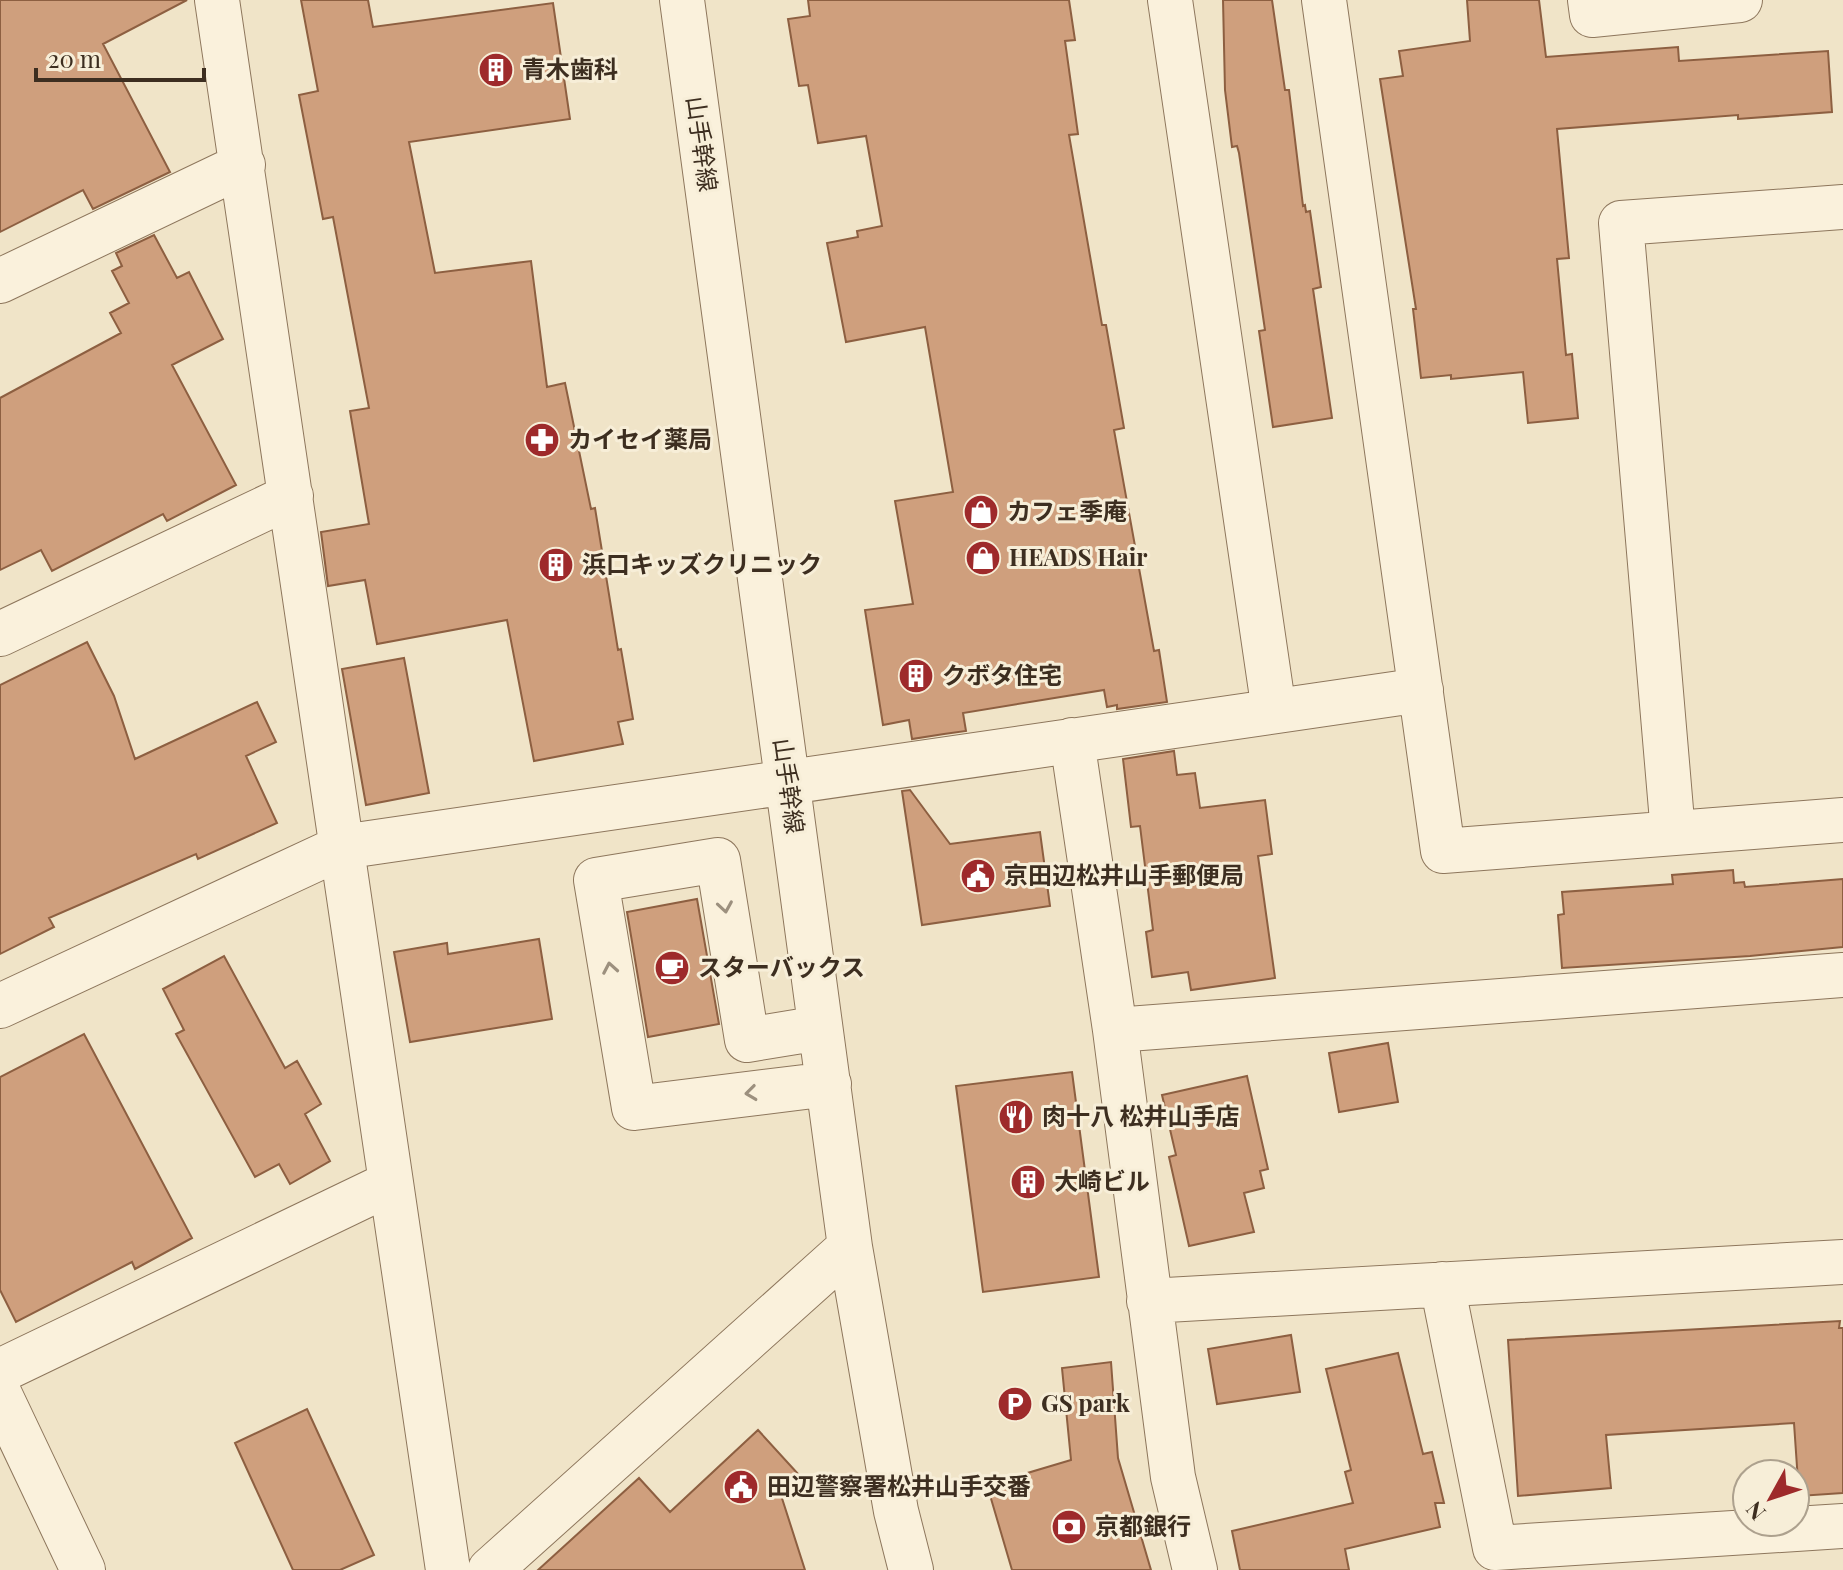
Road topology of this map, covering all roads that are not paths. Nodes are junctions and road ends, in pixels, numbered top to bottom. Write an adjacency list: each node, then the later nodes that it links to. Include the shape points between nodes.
1 (217, 0): 7 (street)
2 (682, 0): 15 (street, 山手幹線)
3 (1170, 0): 13 (street)
4 (1324, 0): 12 (street)
5 (1590, 0): 6 (street, via 1592,15)
6 (1740, 0)
7 (243, 165): 9 (street); 10 (street)
8 (1843, 207): 17 (street, via 1621,223)
9 (0, 281)
10 (291, 496): 11 (street); 18 (street)
11 (0, 634)
12 (1421, 690): 13 (street); 17 (street, via 1443,851)
13 (1274, 711): 14 (street)
14 (1072, 740): 15 (street); 22 (street)
15 (787, 782): 18 (street); 21 (street, 山手幹線)
16 (1843, 820): 17 (street)
17 (1673, 833)
18 (342, 847): 20 (street); 24 (street)
19 (1843, 975): 22 (street)
20 (0, 1006)
21 (820, 1028): 23 (street, 山手幹線); 23 (street, one-way to 21, via 634,1108 596,880 718,860 747,1040)
22 (1115, 1030): 28 (street)
23 (829, 1084): 25 (street, 山手幹線)
24 (391, 1183): 29 (street); 33 (street)
25 (850, 1247): 34 (street); 35 (street, 山手幹線)
26 (1843, 1262): 27 (street)
27 (1442, 1284): 28 (street); 31 (street, via 1495,1548)
28 (1149, 1301): 36 (street, via 1173,1477)
29 (0, 1371)
30 (0, 1395): 32 (street)
31 (1843, 1526)
32 (83, 1570)
33 (448, 1570)
34 (490, 1570)
35 (911, 1570)
36 (1195, 1570)

